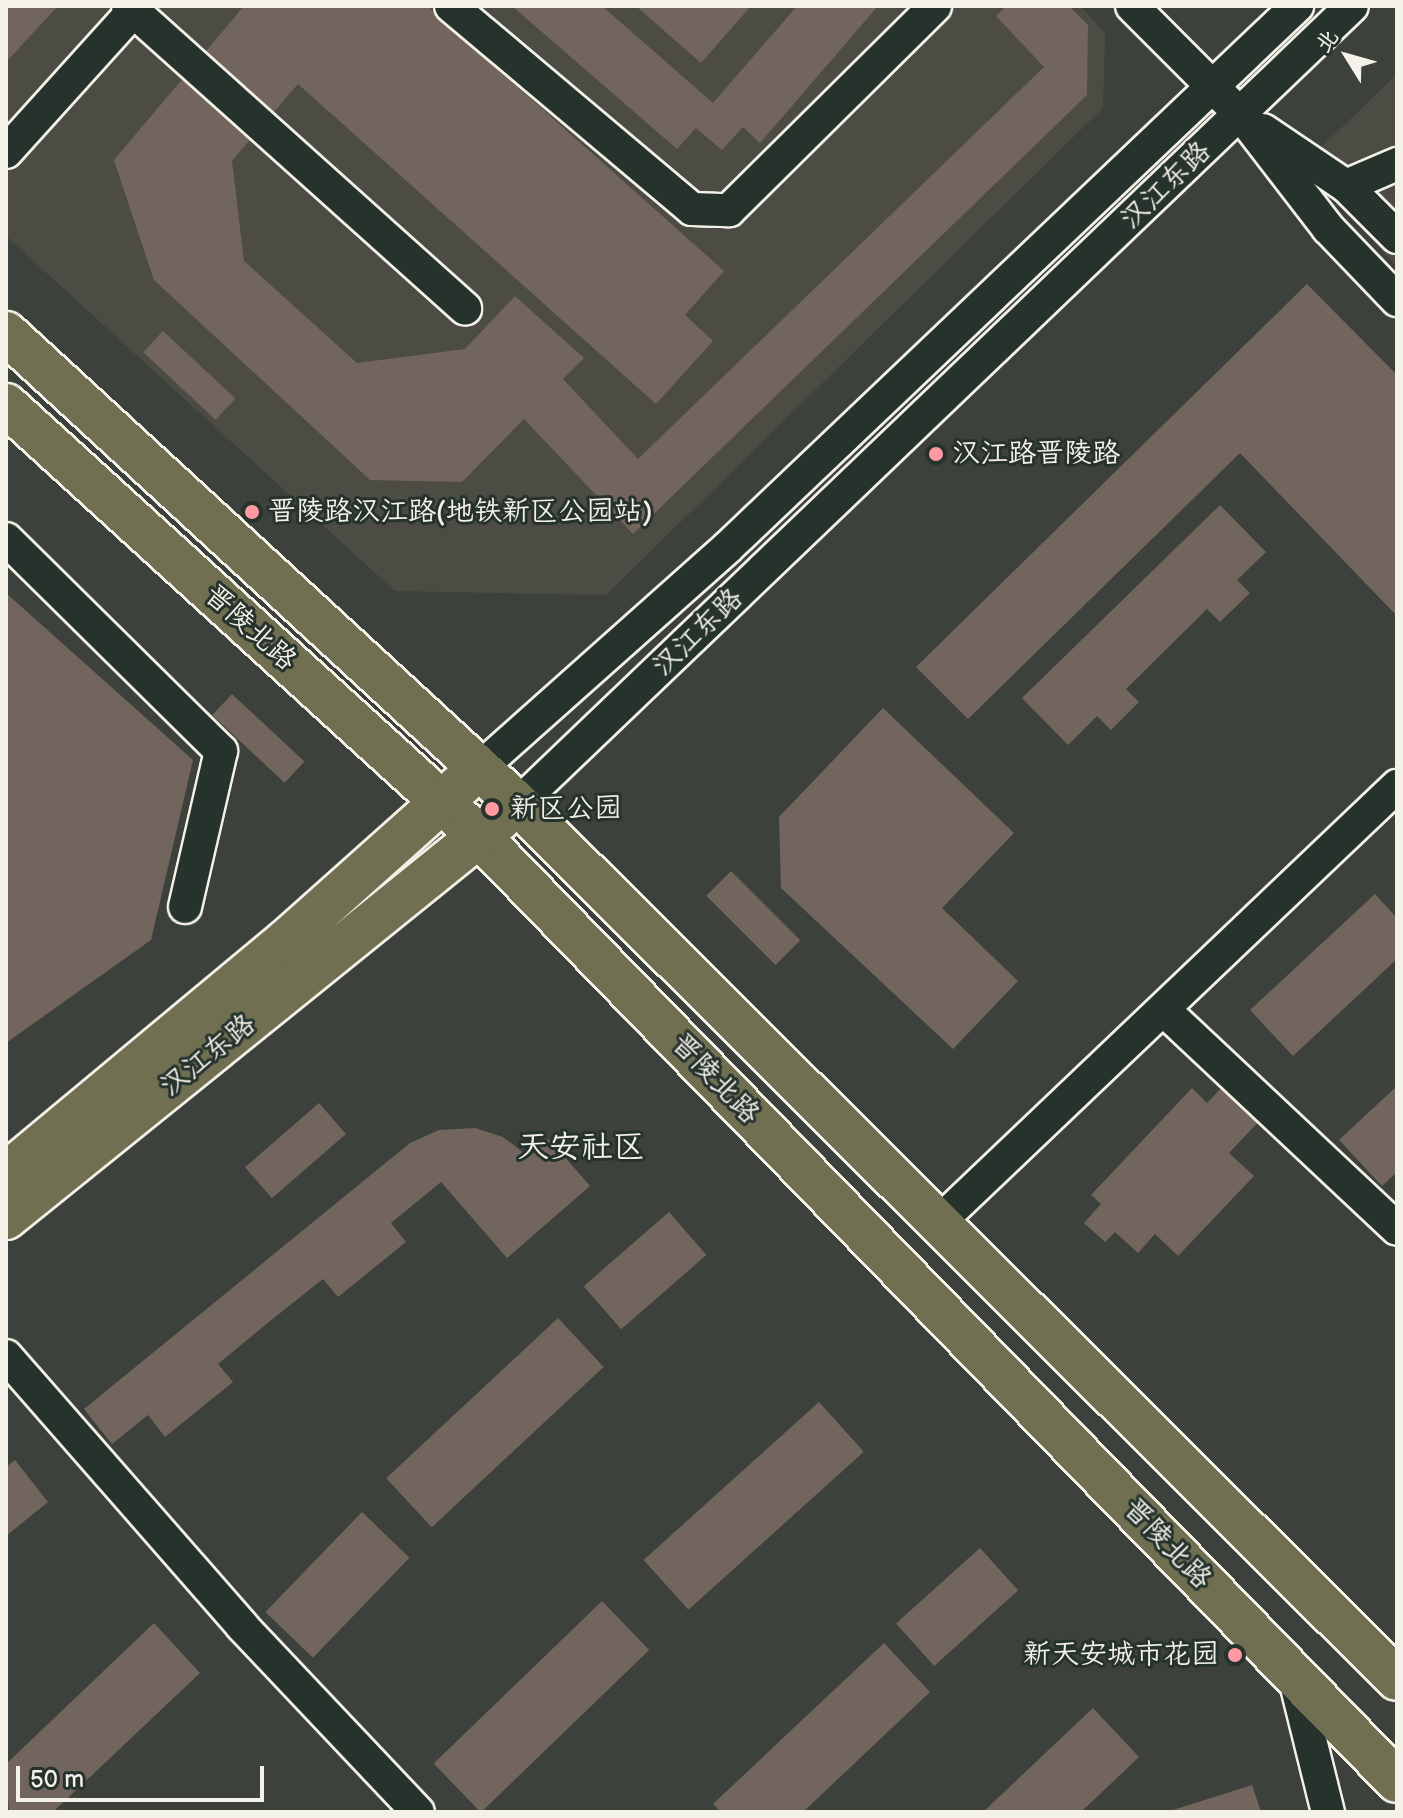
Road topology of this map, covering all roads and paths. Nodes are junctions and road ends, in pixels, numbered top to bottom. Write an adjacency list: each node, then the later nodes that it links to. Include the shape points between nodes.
1 (451, 6): 2 (street, via 692,209 729,210)
2 (935, 6)
3 (1132, 6): 7 (street)
4 (1297, 6): 7 (street, 汉江东路)
5 (1352, 6): 8 (street, 汉江东路)
6 (133, 8): 9 (street); 14 (street)
7 (1212, 86): 8 (street); 18 (street, 汉江东路, via 727,548)
8 (1241, 115): 11 (street); 13 (street, via 1328,228); 21 (street, 汉江东路)
9 (6, 152)
10 (1397, 164): 11 (street)
11 (1346, 186): 12 (street)
12 (1397, 237)
13 (1397, 300)
14 (465, 308)
15 (6, 333): 18 (main road, 晋陵北路)
16 (10, 417): 20 (main road, 晋陵北路)
17 (6, 539): 23 (street, via 221,751)
18 (479, 769): 20 (main road, 汉江东路); 21 (main road, 晋陵北路)
19 (1397, 786): 24 (street)
20 (441, 802): 22 (main road, 晋陵北路); 25 (main road, 汉江东路, via 286,941)
21 (518, 804): 22 (main road, 汉江东路); 27 (main road, 晋陵北路)
22 (480, 837): 26 (main road, 汉江东路); 30 (main road, 晋陵北路)
23 (185, 907)
24 (1165, 1011): 27 (street); 28 (street)
25 (6, 1174)
26 (6, 1218)
27 (938, 1223): 31 (main road, 晋陵北路)
28 (1397, 1229)
29 (6, 1356): 33 (street, via 242,1626)
30 (1294, 1675): 32 (main road, 晋陵北路); 34 (street)
31 (1397, 1679)
32 (1397, 1781)
33 (418, 1812)
34 (1328, 1812)

